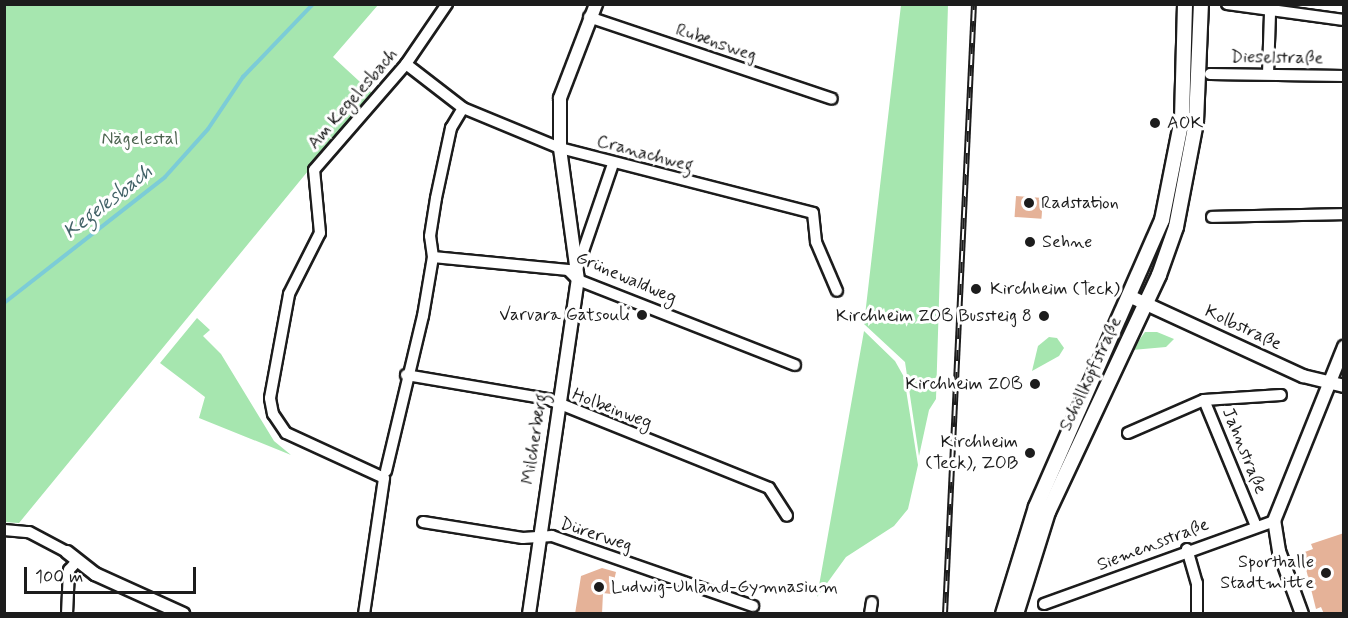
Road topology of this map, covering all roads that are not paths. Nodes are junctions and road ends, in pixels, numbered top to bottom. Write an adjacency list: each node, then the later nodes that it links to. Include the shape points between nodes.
1 (447, 4): 9 (street, Am Kegelesbach)
2 (596, 4): 7 (street, Milcherberg)
3 (1185, 4): 22 (main road, Schöllkopfstraße, via 1183,108 1176,161 1161,220)
4 (1201, 4): 23 (main road, Schöllkopfstraße, via 1189,165 1176,227)
5 (1227, 4): 6 (street)
6 (1270, 14): 8 (street); 11 (street)
7 (590, 17): 13 (street, Rubensweg); 15 (street, Milcherberg, via 560,98)
8 (1344, 20)
9 (406, 64): 14 (street, Cranachweg); 47 (street, Am Kegelesbach, via 314,170 320,233 289,294 270,398 273,414 286,434 384,478)
10 (1210, 74): 11 (street, Dieselstraße)
11 (1268, 74): 12 (street, Dieselstraße)
12 (1344, 76)
13 (832, 99)
14 (463, 108): 15 (street, Cranachweg); 19 (street, via 452,128 436,198 430,236)
15 (560, 148): 16 (street, Cranachweg); 20 (street, Milcherberg)
16 (613, 164): 20 (street, Milcherberg); 21 (street, Cranachweg, via 813,213 816,242)
17 (1344, 214): 18 (street)
18 (1212, 217)
19 (434, 257): 20 (street, Grünewaldweg, via 568,270); 26 (street)
20 (577, 275): 25 (street, Grünewaldweg); 31 (street, Milcherberg)
21 (837, 291)
22 (1129, 296): 23 (street, Kolbstraße); 49 (main road, Schöllkopfstraße, via 1036,507)
23 (1146, 303): 27 (street, Kolbstraße); 50 (main road, Schöllkopfstraße, via 1048,512)
24 (1344, 347): 27 (street)
25 (795, 365)
26 (406, 375): 31 (street, Holbeinweg, via 548,399); 33 (street)
27 (1328, 384): 28 (street, Kolbstraße); 35 (street)
28 (1344, 386)
29 (1281, 395): 30 (street)
30 (1204, 400): 32 (street, Jahnstraße); 37 (street, Jahnstraße)
31 (559, 406): 34 (street, Holbeinweg, via 769,488); 39 (street, Milcherberg)
32 (1128, 433)
33 (386, 471)
34 (787, 516)
35 (1274, 520): 37 (street, Siemensstraße); 52 (street, via 1279,551)
36 (423, 522): 39 (street, Dürerweg)
37 (1255, 524): 40 (street, Siemensstraße)
38 (4, 530): 41 (street, via 29,532)
39 (538, 537): 44 (street, Dürerweg, via 552,536); 48 (street, Milcherberg)
40 (1188, 549): 43 (street, Siemensstraße); 51 (street, via 1197,583)
41 (67, 552): 42 (street)
42 (78, 560): 45 (street, via 69,570); 46 (street, via 137,596)
43 (1044, 604)
44 (753, 606)
45 (67, 614)
46 (183, 614)
47 (364, 614)
48 (529, 614)
49 (1003, 614)
50 (1016, 614)
51 (1197, 614)
52 (1302, 614)

